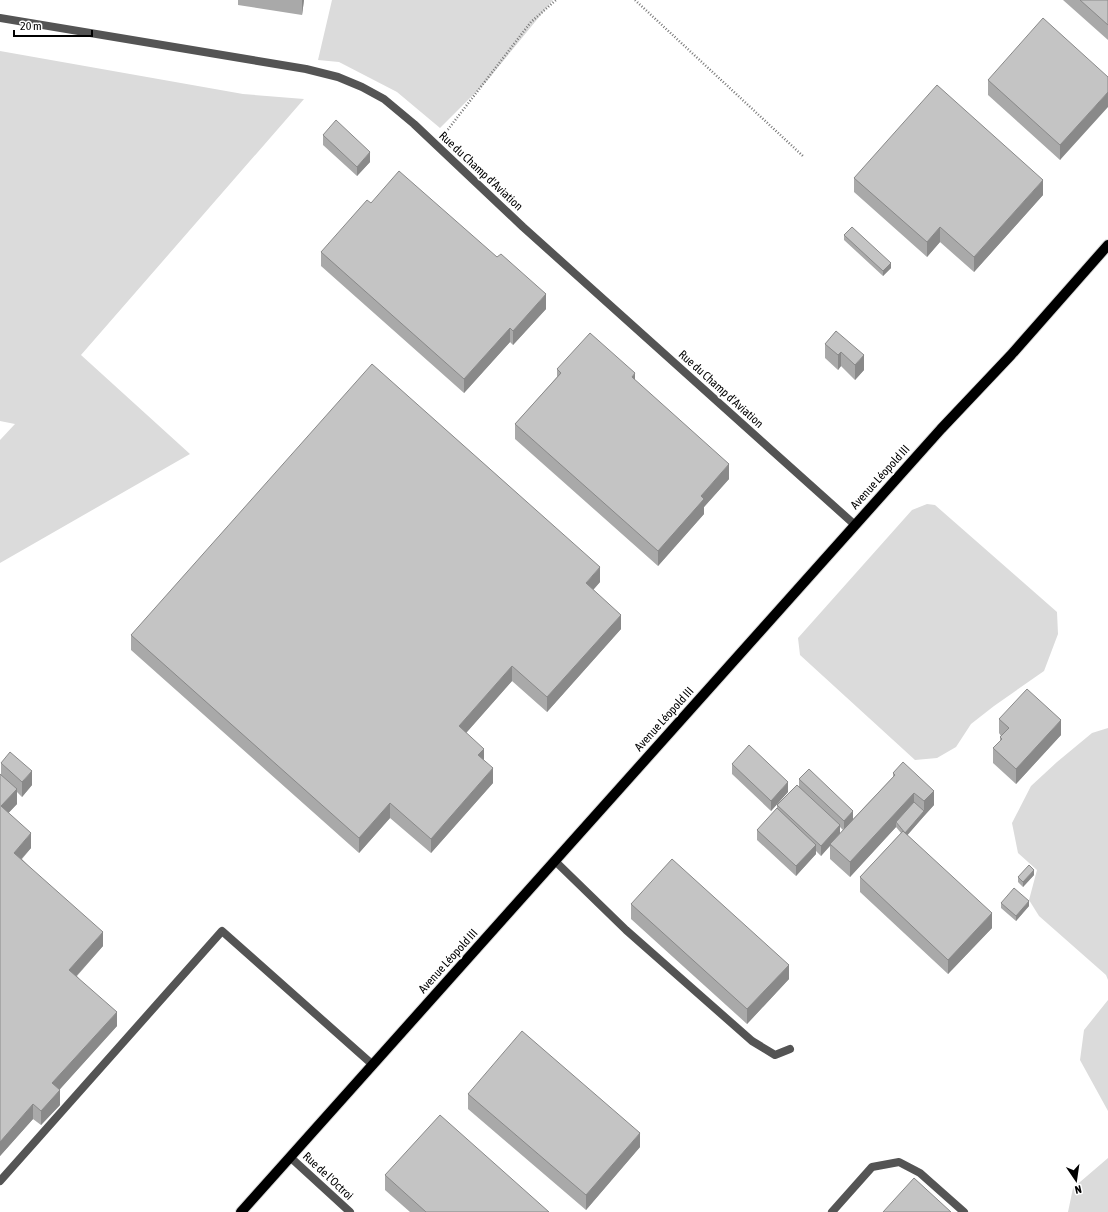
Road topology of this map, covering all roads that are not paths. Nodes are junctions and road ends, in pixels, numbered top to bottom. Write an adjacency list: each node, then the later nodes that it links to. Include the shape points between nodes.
1 (0, 18): 3 (street, Rue du Champ d'Aviation, via 298,68 338,77 384,99)
2 (1108, 245): 3 (main road, Avenue Léopold III)
3 (855, 525): 4 (main road, Avenue Léopold III)
4 (555, 860): 5 (street, via 626,930 752,1041 775,1054); 6 (main road, Avenue Léopold III)
5 (790, 1049)
6 (373, 1064): 7 (main road, Avenue Léopold III); 8 (street, via 222,931)
7 (290, 1157): 9 (main road, Avenue Léopold III); 10 (street, Rue de l'Octroi)
8 (0, 1181)
9 (241, 1212)
10 (350, 1212)
11 (832, 1212): 12 (street, via 872,1167 899,1162 920,1173)
12 (964, 1212)

